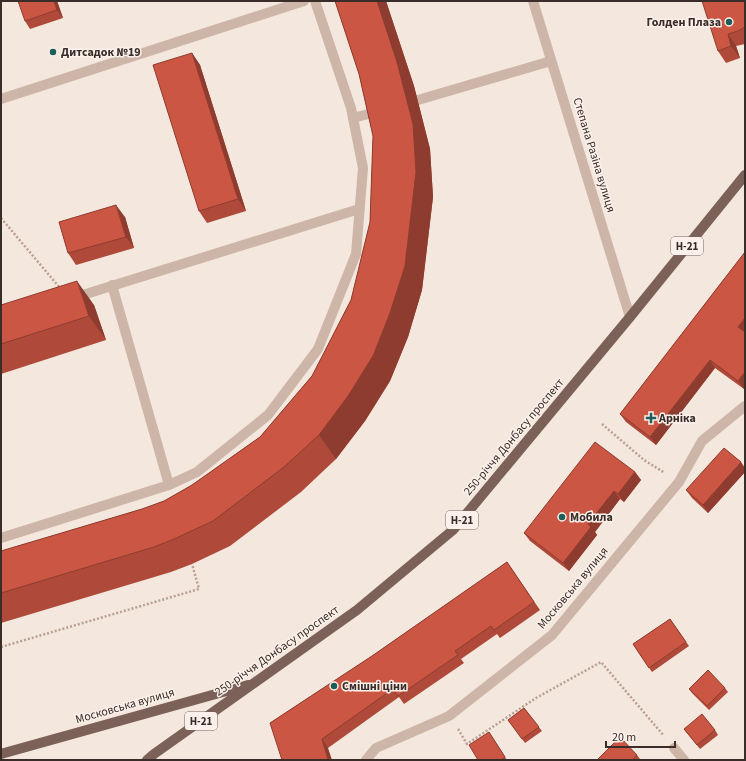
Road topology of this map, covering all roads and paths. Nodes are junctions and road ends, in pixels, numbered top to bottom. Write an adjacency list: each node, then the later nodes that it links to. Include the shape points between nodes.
1 (304, 1): 5 (street)
2 (315, 1): 8 (street)
3 (533, 1): 4 (street, Степана Разіна вулиця)
4 (552, 61): 6 (street); 14 (street, Степана Разіна вулиця)
5 (1, 99)
6 (418, 100)
7 (380, 111): 8 (street)
8 (353, 118): 10 (street, via 363,168)
9 (745, 175): 14 (main road, 250-річчя Донбасу проспект / Н-21)
10 (359, 209): 12 (street); 18 (street, via 356,254 318,349 268,415 197,472)
11 (1, 218): 13 (path)
12 (112, 285): 13 (street); 18 (street)
13 (66, 300)
14 (630, 317): 22 (main road, 250-річчя Донбасу проспект / Н-21, via 453,530 357,610)
15 (745, 406): 17 (street, Московська вулиця, via 702,441)
16 (602, 424): 17 (path, via 644,460)
17 (678, 482): 23 (street, Московська вулиця, via 552,635)
18 (169, 485): 19 (street)
19 (1, 538)
20 (192, 564): 21 (path, via 199,589)
21 (1, 647)
22 (256, 683): 25 (main road, Московська вулиця); 26 (main road, 250-річчя Донбасу проспект / Н-21)
23 (449, 716): 24 (path, via 467,744 536,698 601,662); 27 (street, Московська вулиця, via 376,748)
24 (674, 748): 28 (street)
25 (1, 754)
26 (147, 760)
27 (366, 760)
28 (684, 760)

